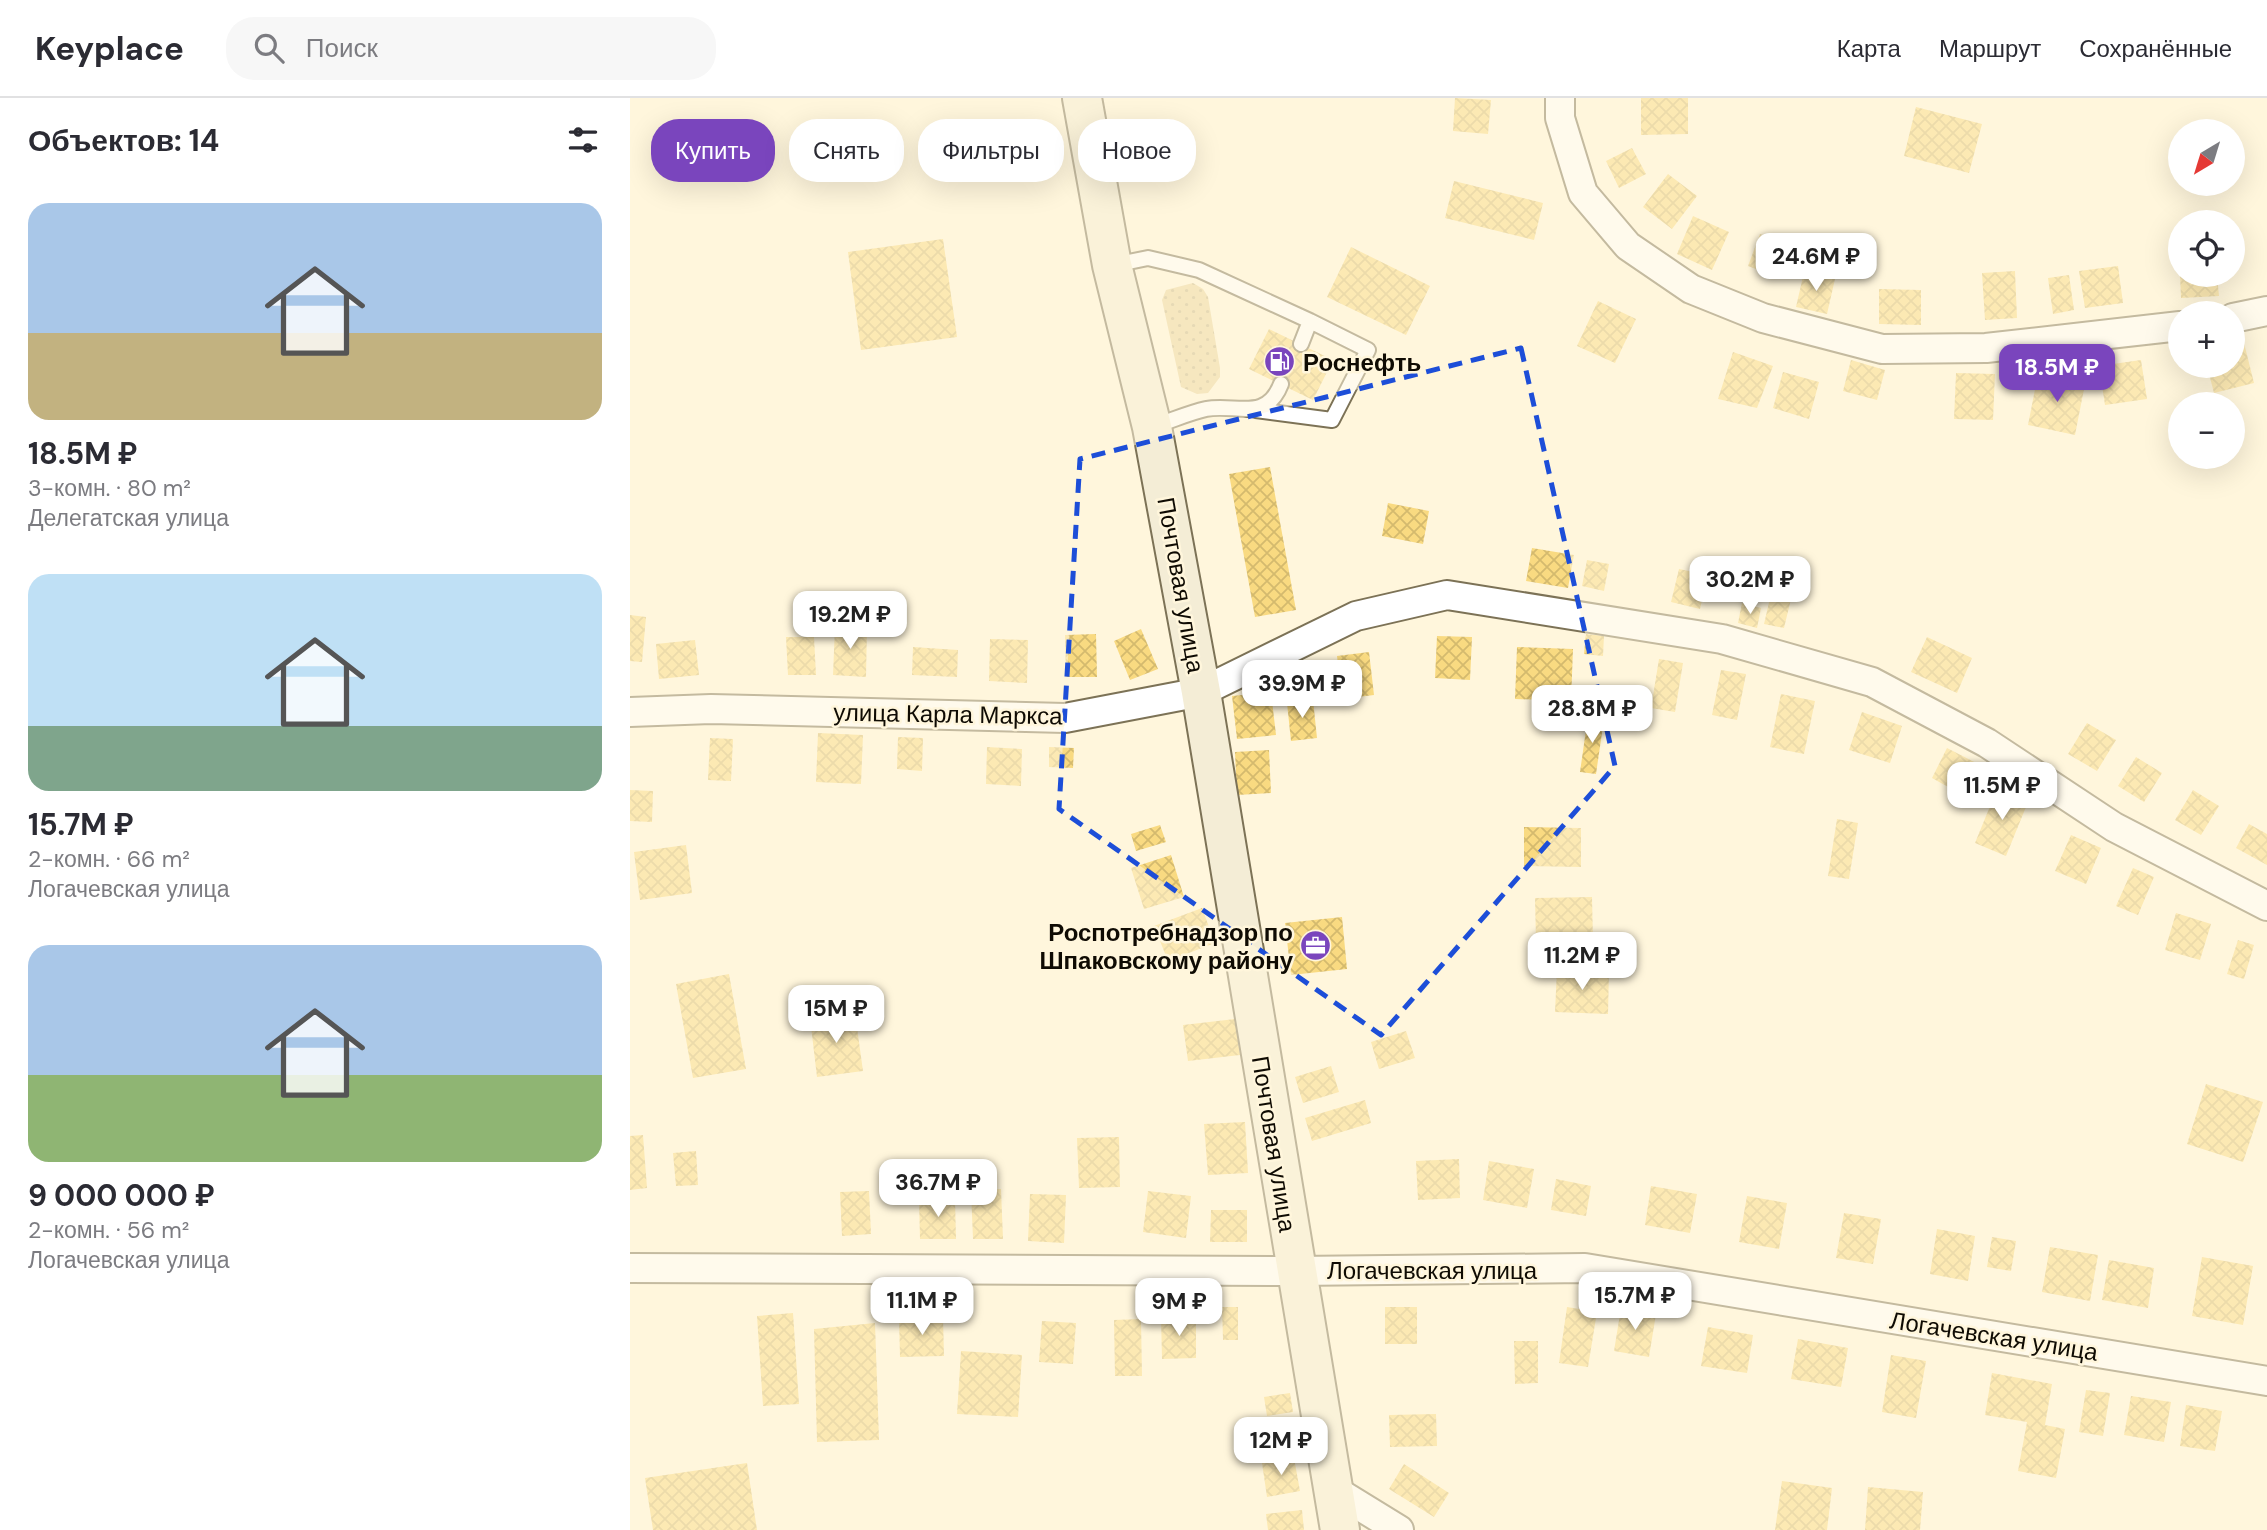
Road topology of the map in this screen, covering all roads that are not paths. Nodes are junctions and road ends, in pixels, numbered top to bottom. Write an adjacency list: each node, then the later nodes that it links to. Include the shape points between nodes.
1 (1082, 98): 3 (main road, Почтовая улица)
2 (1560, 98): 7 (street, via 1560,118 1583,192 1628,246 1691,289 1763,318 1882,349 1986,348)
3 (1112, 265): 6 (lane, via 1148,258 1199,270); 11 (main road, Почтовая улица)
4 (2267, 311): 5 (street)
5 (2245, 316)
6 (1310, 321): 8 (lane); 10 (lane, via 1368,350 1332,420)
7 (2168, 327)
8 (1301, 344)
9 (1281, 384): 10 (lane, via 1277,396)
10 (1256, 410): 11 (lane, via 1208,409)
11 (1152, 427): 12 (main road, Почтовая улица)
12 (1201, 692): 13 (street, улица Карла Маркса, via 1065,718 711,709); 14 (street, улица Карла Маркса, via 1356,616 1447,595 1722,639 1872,682 1987,743 2114,827); 16 (main road, Почтовая улица)
13 (630, 712)
14 (2267, 906)
15 (630, 1268): 16 (street, Логачевская улица)
16 (1295, 1271): 17 (street, Логачевская улица, via 1585,1268); 18 (main road, Почтовая улица)
17 (2267, 1381)
18 (1334, 1490): 19 (main road, Почтовая улица); 20 (street)
19 (1340, 1530)
20 (1399, 1530)

